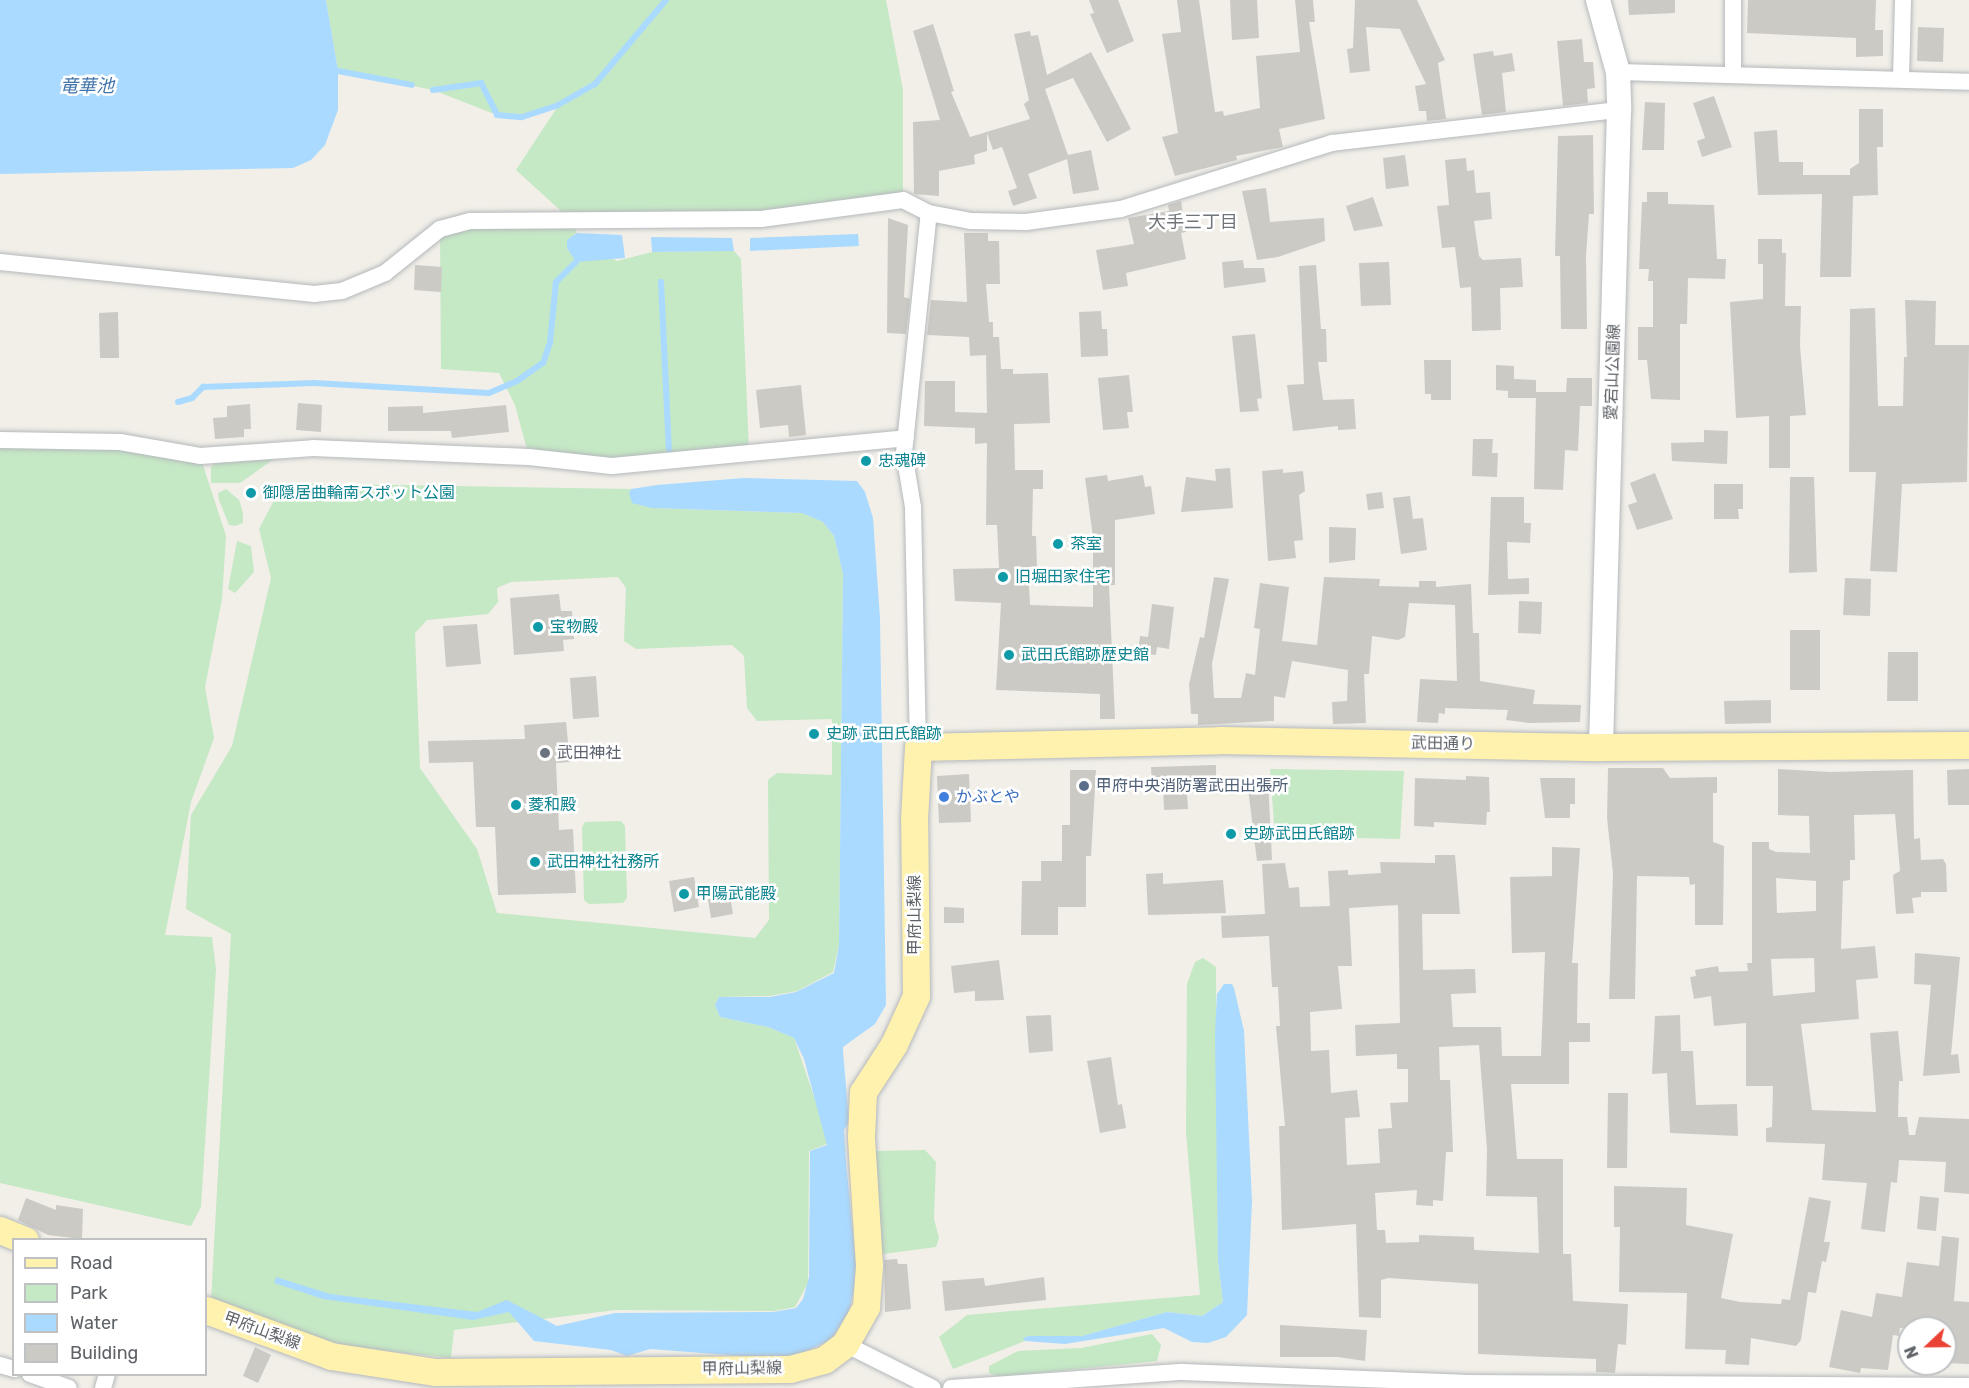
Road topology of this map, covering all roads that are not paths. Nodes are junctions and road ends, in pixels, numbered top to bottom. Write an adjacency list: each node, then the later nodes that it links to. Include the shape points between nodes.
1 (1598, 0): 4 (main road, 愛宕山公園線)
2 (1733, 0): 5 (street)
3 (1903, 0): 6 (street)
4 (1618, 72): 5 (street); 8 (main road, 愛宕山公園線)
5 (1733, 75): 6 (street)
6 (1901, 78): 7 (street)
7 (1969, 82)
8 (1619, 110): 9 (street, via 1332,143 1214,182 1090,214 1026,222 971,221); 15 (main road, 愛宕山公園線)
9 (929, 213): 10 (street, via 903,200 761,219 470,221 440,229 385,273 342,291 314,294); 11 (street, via 919,343)
10 (0, 262)
11 (906, 438): 12 (street, via 612,466 529,457 313,448 200,456 120,442); 14 (street, via 913,507)
12 (0, 440)
13 (1969, 745): 15 (main road, 武田通り)
14 (918, 747): 15 (main road, 武田通り, via 1220,740); 19 (main road, 甲府山梨線, via 914,819 916,996 894,1044 863,1092 861,1137 869,1265 866,1307)
15 (1601, 747)
16 (0, 1230): 17 (main road)
17 (22, 1238)
18 (207, 1310): 19 (main road, 甲府山梨線, via 331,1356 435,1372 790,1369 824,1360)
19 (845, 1344): 23 (street)
20 (36, 1376): 22 (street)
21 (1969, 1386): 24 (street, via 1463,1383 1182,1372)
22 (69, 1388)
23 (933, 1388)
24 (951, 1388)

